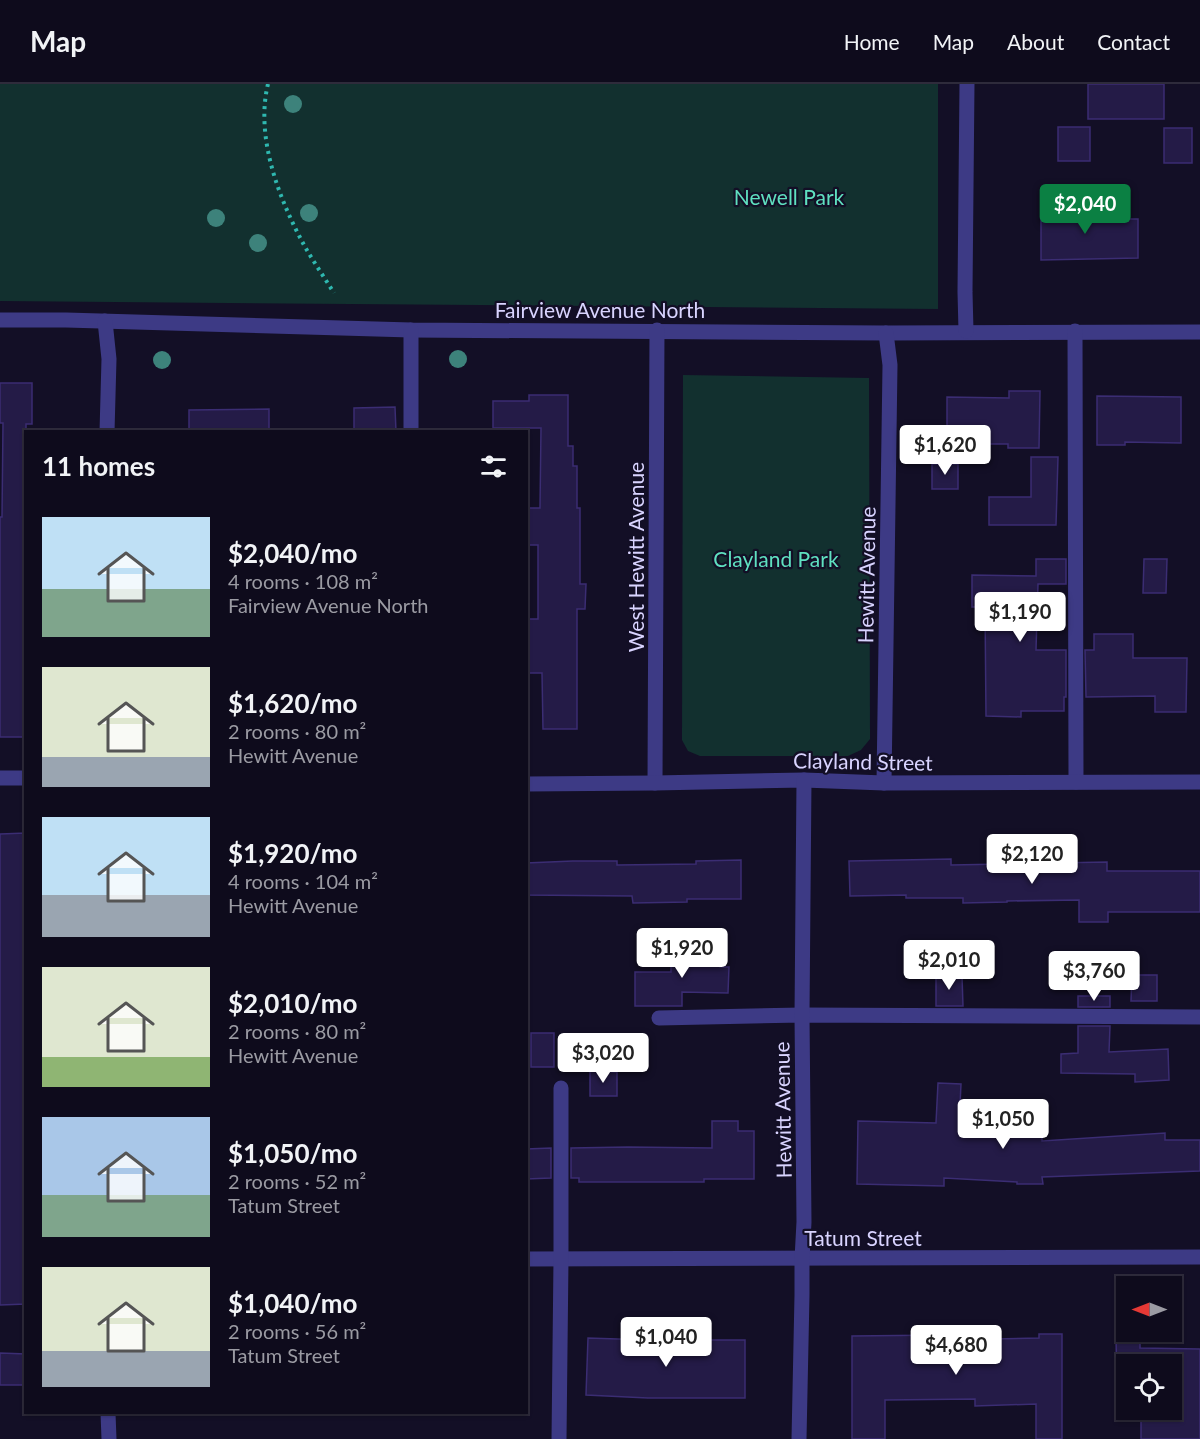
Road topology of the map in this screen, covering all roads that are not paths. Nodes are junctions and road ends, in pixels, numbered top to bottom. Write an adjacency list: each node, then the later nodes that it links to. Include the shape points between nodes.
1 (967, 84): 6 (street)
2 (0, 320): 3 (street, Fairview Avenue North)
3 (105, 321): 4 (street, Fairview Avenue North); 10 (street)
4 (411, 330): 5 (street, Fairview Avenue North); 11 (street)
5 (657, 330): 9 (street, Fairview Avenue North); 17 (street, West Hewitt Avenue)
6 (966, 332): 7 (street, Fairview Avenue North); 9 (street, Fairview Avenue North)
7 (1075, 332): 8 (street, Fairview Avenue North); 15 (street)
8 (1200, 332)
9 (886, 333): 18 (street, Hewitt Avenue, via 890,365)
10 (107, 430)
11 (411, 430)
12 (0, 778): 13 (street)
13 (24, 778)
14 (804, 780): 17 (street, Clayland Street); 18 (street, Clayland Street); 20 (street, Hewitt Avenue)
15 (1076, 782): 16 (street, Clayland Street); 18 (street, Clayland Street)
16 (1200, 782)
17 (655, 783): 19 (street, Clayland Street)
18 (884, 783)
19 (528, 784)
20 (802, 1015): 21 (street); 22 (street); 27 (street, Hewitt Avenue)
21 (1200, 1017)
22 (659, 1018)
23 (561, 1088): 26 (street)
24 (1200, 1257): 27 (street, Tatum Street)
25 (528, 1259): 26 (street, Tatum Street)
26 (561, 1259): 27 (street, Tatum Street); 30 (street)
27 (802, 1259): 31 (street, Hewitt Avenue)
28 (108, 1414): 29 (street)
29 (109, 1439)
30 (559, 1439)
31 (799, 1439)

